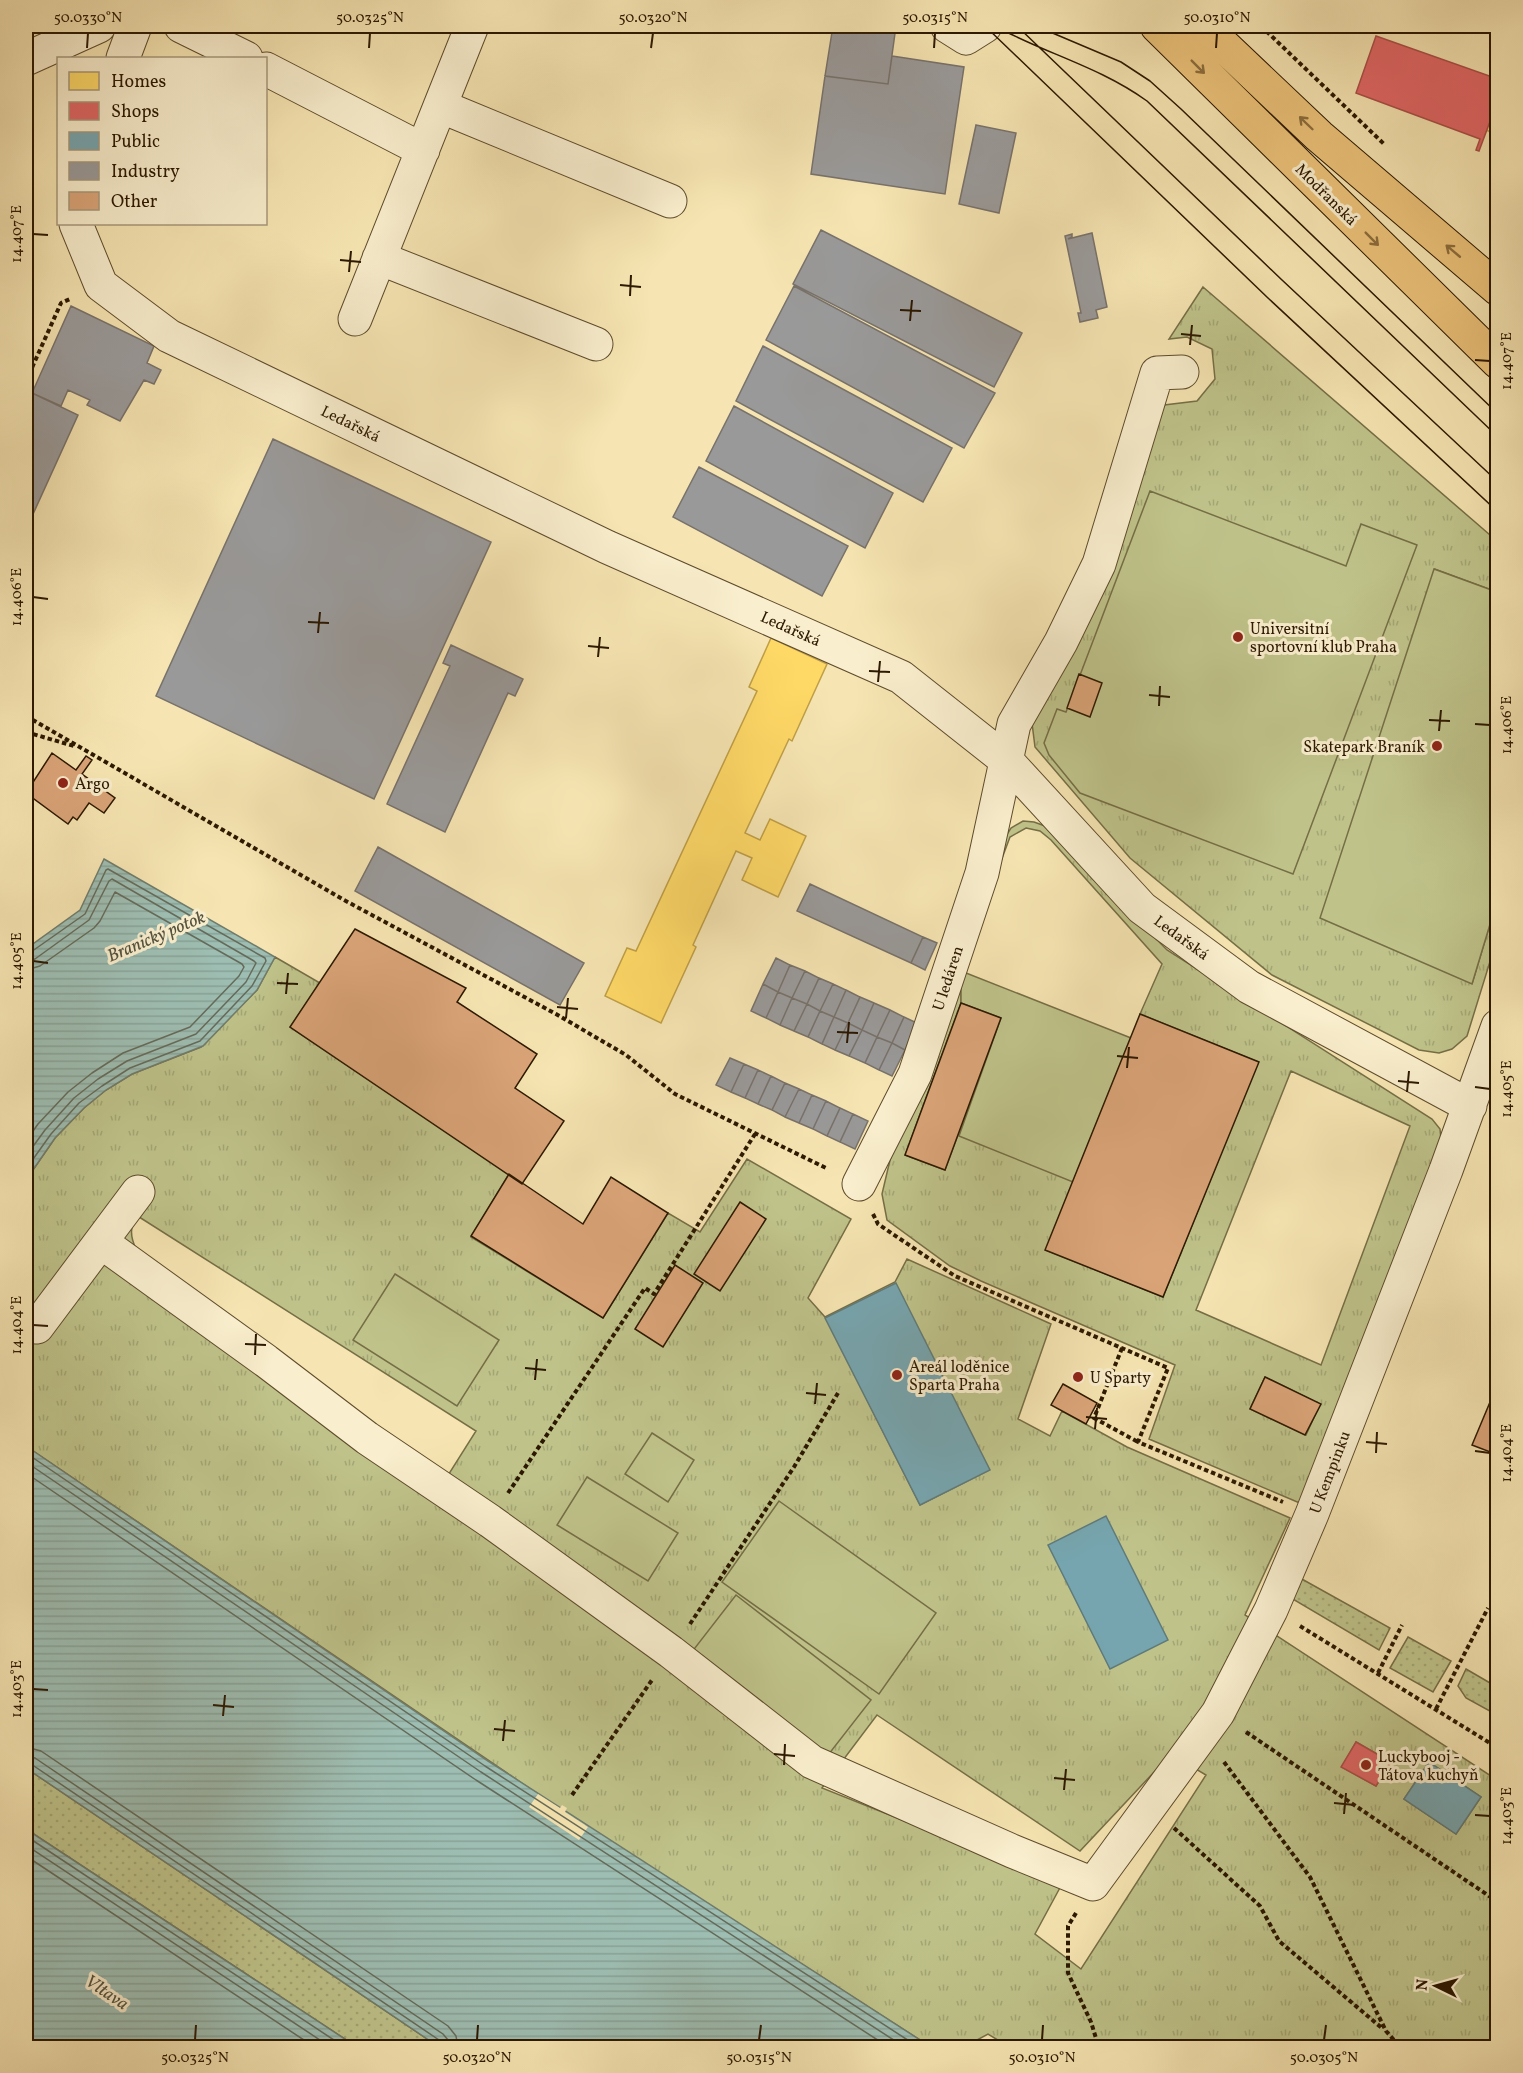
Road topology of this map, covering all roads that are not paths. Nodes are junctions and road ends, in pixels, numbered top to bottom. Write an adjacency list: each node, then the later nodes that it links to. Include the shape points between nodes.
1 (99, 26): 11 (street)
2 (135, 26): 9 (street)
3 (181, 26): 10 (street)
4 (472, 26): 13 (street)
5 (947, 26): 6 (street, via 966,38)
6 (985, 26)
7 (1156, 26): 21 (main road, Modřanská, one-way to 21)
8 (1203, 26): 18 (main road, one-way to 8, via 1319,136)
9 (123, 57)
10 (244, 57)
11 (26, 59)
12 (267, 70): 14 (street)
13 (440, 106): 14 (street); 15 (street)
14 (423, 150): 17 (street)
15 (670, 201)
16 (76, 225): 23 (street, Ledařská, via 101,285 169,336 607,547 901,677)
17 (379, 258): 19 (street); 20 (street)
18 (1497, 289)
19 (355, 319)
20 (596, 344)
21 (1497, 362)
22 (1182, 372): 23 (street, U ledáren, via 1157,374 1099,564 1061,642 1014,724)
23 (1006, 760): 25 (street, Ledařská, via 1142,908 1249,987); 26 (street, U ledáren, via 982,873 915,1074)
24 (1497, 1026): 25 (street, U Kempinku)
25 (1470, 1106): 28 (street, U Kempinku, via 1271,1610 1211,1724 1093,1884 812,1762 671,1652 367,1438)
26 (859, 1184)
27 (138, 1192): 28 (street)
28 (101, 1242): 29 (street)
29 (37, 1327)

